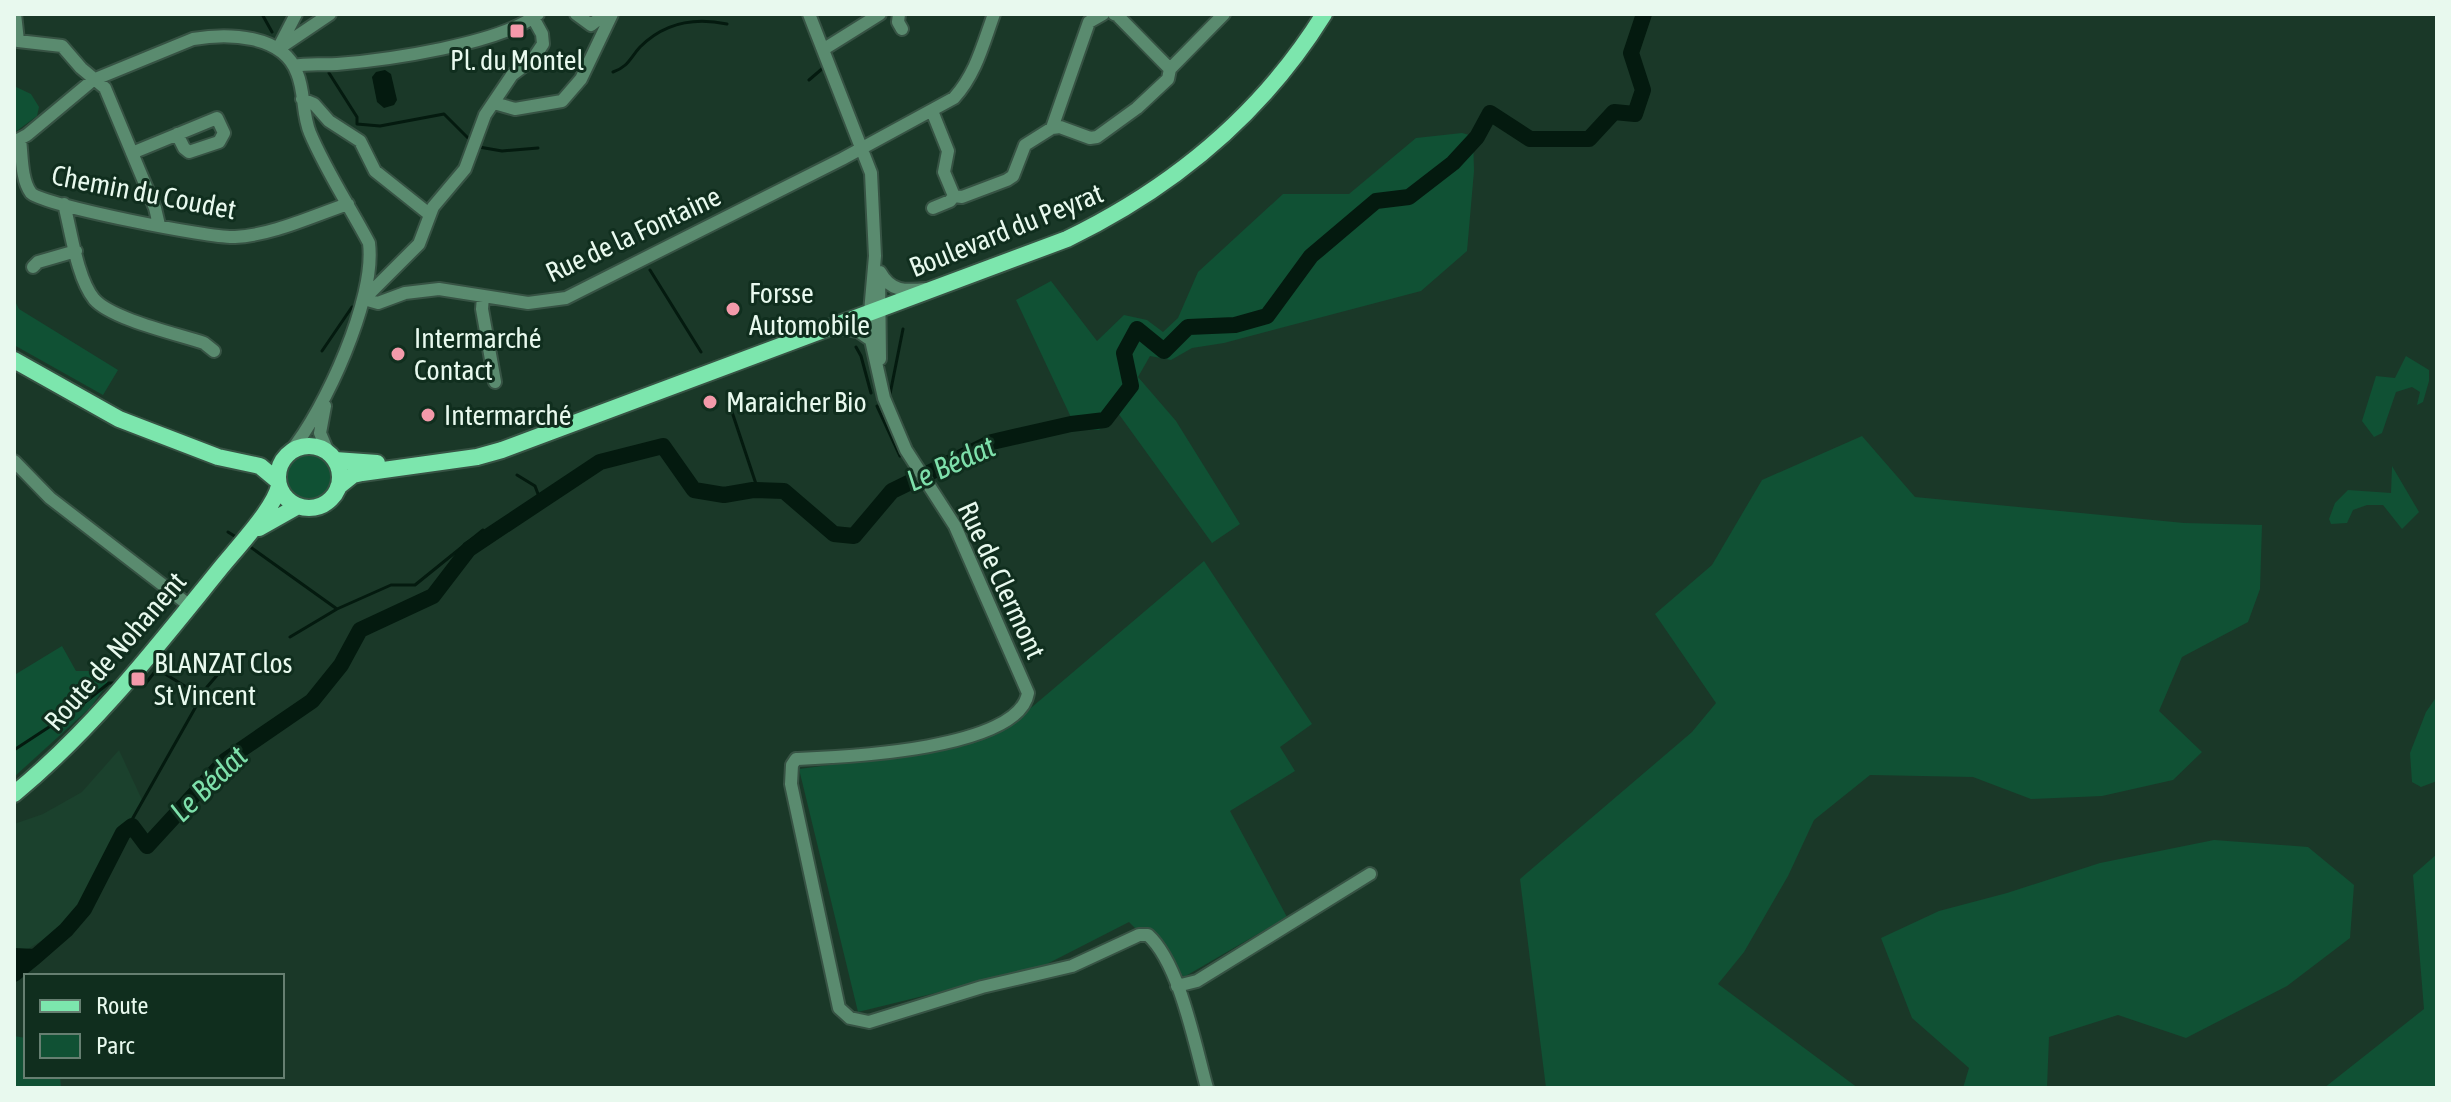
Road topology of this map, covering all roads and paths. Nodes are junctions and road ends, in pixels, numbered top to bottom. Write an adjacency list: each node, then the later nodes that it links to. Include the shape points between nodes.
1 (15, 14): 17 (street)
2 (296, 14): 18 (street)
3 (330, 14): 18 (street)
4 (576, 14): 5 (street, via 591,25)
5 (605, 14)
6 (612, 14): 24 (street, via 581,79 562,101 515,109)
7 (809, 14): 19 (street)
8 (880, 14): 19 (street)
9 (899, 14): 16 (street)
10 (994, 14): 25 (street, Rue de la Fontaine, via 965,87)
11 (1103, 14): 26 (street, via 1089,22)
12 (1114, 14): 21 (street)
13 (1224, 14): 21 (street)
14 (1324, 14): 40 (main road, Boulevard du Peyrat, via 1257,101 1150,194 1067,239)
15 (534, 15): 20 (street, via 513,28 453,45 375,60); 24 (street, via 543,44 512,75)
16 (902, 29)
17 (16, 41): 22 (street, via 62,46)
18 (278, 49): 20 (street); 22 (street, via 238,37 209,36)
19 (824, 49): 29 (street)
20 (294, 66): 23 (street)
21 (1170, 69): 26 (street, via 1168,79 1137,108 1097,137)
22 (93, 80): 28 (street); 30 (street, via 105,88)
23 (302, 99): 33 (street, via 312,137); 35 (street, via 356,137 375,171)
24 (494, 103): 35 (street, via 480,124 465,169)
25 (932, 111): 29 (street, Rue de la Fontaine); 31 (street, via 948,151 944,172)
26 (1052, 128): 31 (street, via 1025,145 1013,176)
27 (177, 134): 30 (street)
28 (17, 140): 32 (street, Chemin du Coudet, via 31,193)
29 (862, 147): 38 (street, via 874,195); 41 (street, Rue de la Fontaine, via 566,298 528,303)
30 (132, 153): 36 (street)
31 (954, 196): 34 (street)
32 (64, 204): 36 (street, Chemin du Coudet); 37 (street)
33 (348, 204): 36 (street, Chemin du Coudet, via 233,238); 42 (street, via 369,243)
34 (933, 208)
35 (429, 214): 42 (street, via 419,244)
36 (159, 225)
37 (76, 251): 39 (street); 46 (street, via 89,290 107,310)
38 (877, 262): 40 (street, via 887,284 898,289); 43 (street)
39 (33, 267)
40 (937, 288): 43 (main road, Boulevard du Peyrat)
41 (483, 297): 42 (street, Rue de la Fontaine, via 439,289 378,303); 49 (street)
42 (364, 299): 50 (street)
43 (875, 310): 44 (main road, Boulevard du Peyrat); 45 (street, Rue de Clermont); 48 (street)
44 (832, 327): 45 (street, via 858,331); 51 (main road, Boulevard du Peyrat)
45 (871, 340): 48 (street, Rue de Clermont)
46 (214, 351)
47 (14, 360): 52 (main road, via 119,419)
48 (879, 378): 63 (street, Rue de Clermont, via 892,419 955,526 1028,693 1026,704 1003,723 948,742 796,759 792,765 791,784 839,1008 850,1018 869,1022 1072,966 1139,935 1155,942)
49 (495, 382)
50 (326, 398): 53 (street); 54 (street, via 320,433)
51 (554, 430): 54 (main road, Boulevard du Peyrat, via 399,460 372,463); 57 (main road, Boulevard du Peyrat, via 477,457 353,475)
52 (175, 441): 53 (main road, via 219,452); 56 (main road, via 260,466)
53 (288, 454): 54 (main road, via 313,446); 56 (main road, via 279,467)
54 (331, 456): 57 (main road, via 340,473)
55 (14, 461): 60 (street, via 50,498)
56 (279, 483): 58 (main road); 59 (main road, Route de Nohanent, via 274,500)
57 (338, 487): 58 (main road, via 325,503)
58 (298, 506): 59 (main road, Route de Nohanent)
59 (248, 535): 60 (main road, Route de Nohanent)
60 (190, 606): 61 (main road, Route de Nohanent, via 100,714)
61 (14, 794)
62 (1370, 874): 63 (street, via 1197,981)
63 (1177, 986): 64 (street)
64 (1207, 1088)

